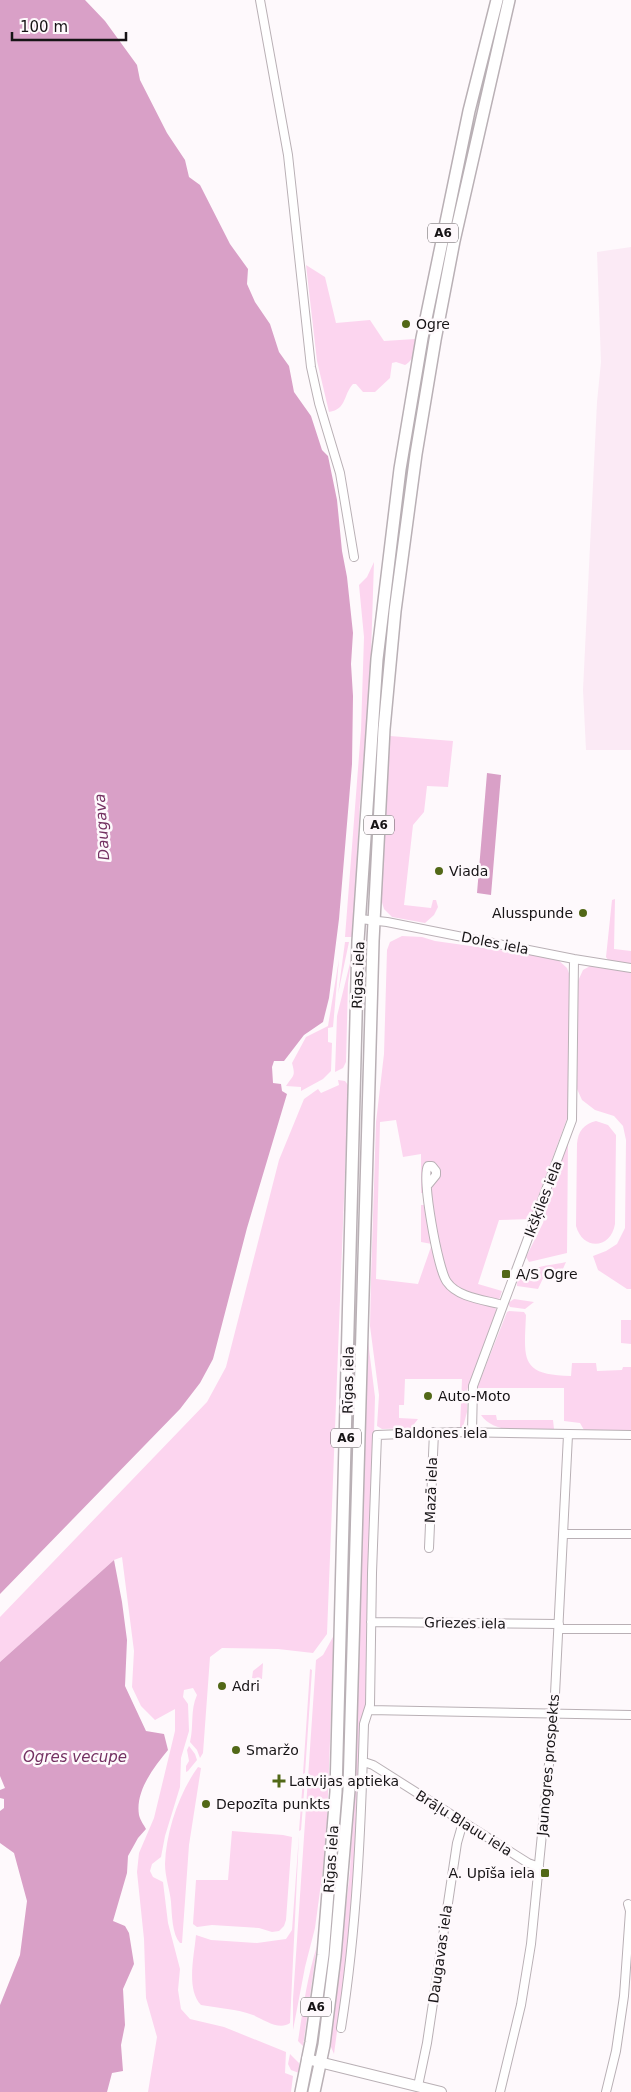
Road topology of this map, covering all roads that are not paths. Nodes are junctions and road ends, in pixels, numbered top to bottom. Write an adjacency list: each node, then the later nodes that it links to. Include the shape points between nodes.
1 (260, 0): 4 (street, via 288,155 311,367 340,473)
2 (496, 0): 5 (highway, Rīgas iela / A6, via 442,236 409,412 386,578 372,725)
3 (509, 0): 6 (highway, Rīgas iela / A6, via 456,232 416,454 395,611 384,729)
4 (354, 557)
5 (360, 919): 6 (street, Doles iela); 29 (highway, Rīgas iela / A6, via 336,1792 323,1954)
6 (374, 921): 7 (street, Doles iela); 30 (highway, Rīgas iela / A6, via 349,1790 335,1956)
7 (574, 959): 8 (street, Doles iela); 10 (street, Ikšķiles iela, via 572,1120)
8 (631, 968)
9 (427, 1186): 10 (street, via 446,1282 462,1294)
10 (503, 1305): 12 (street, Ikšķiles iela, via 473,1386)
11 (434, 1432): 12 (street, Baldones iela); 17 (street, Mazā iela); 18 (street, Baldones iela, via 377,1435)
12 (472, 1432): 13 (street, Baldones iela)
13 (568, 1435): 14 (street, Baldones iela); 15 (street, Jaunogres prospekts)
14 (631, 1435)
15 (564, 1534): 16 (street); 19 (street, Jaunogres prospekts)
16 (631, 1534)
17 (429, 1548)
18 (371, 1622): 19 (street, Griezes iela); 21 (street, Rīgas iela)
19 (559, 1627): 20 (street, Griezes iela); 22 (street, Jaunogres prospekts)
20 (631, 1629)
21 (369, 1710): 22 (street); 24 (street, Rīgas iela, via 364,1724)
22 (554, 1714): 23 (street); 26 (street, Jaunogres prospekts)
23 (631, 1715)
24 (364, 1762): 25 (street, Brāļu Blauu iela, via 374,1765); 28 (street, Rīgas iela, via 358,1884)
25 (466, 1824): 26 (street, Brāļu Blauu iela); 31 (street, Daugavas iela, via 457,1843)
26 (539, 1867): 35 (street, Jaunogres prospekts, via 532,1944)
27 (628, 1904): 36 (street, via 626,1979 616,2051)
28 (342, 2028)
29 (308, 2059): 30 (main road); 32 (highway, Rīgas iela / A6)
30 (320, 2062): 31 (main road); 33 (highway, Rīgas iela / A6)
31 (418, 2086): 34 (main road)
32 (300, 2092)
33 (314, 2092)
34 (441, 2092)
35 (500, 2092)
36 (606, 2092)

